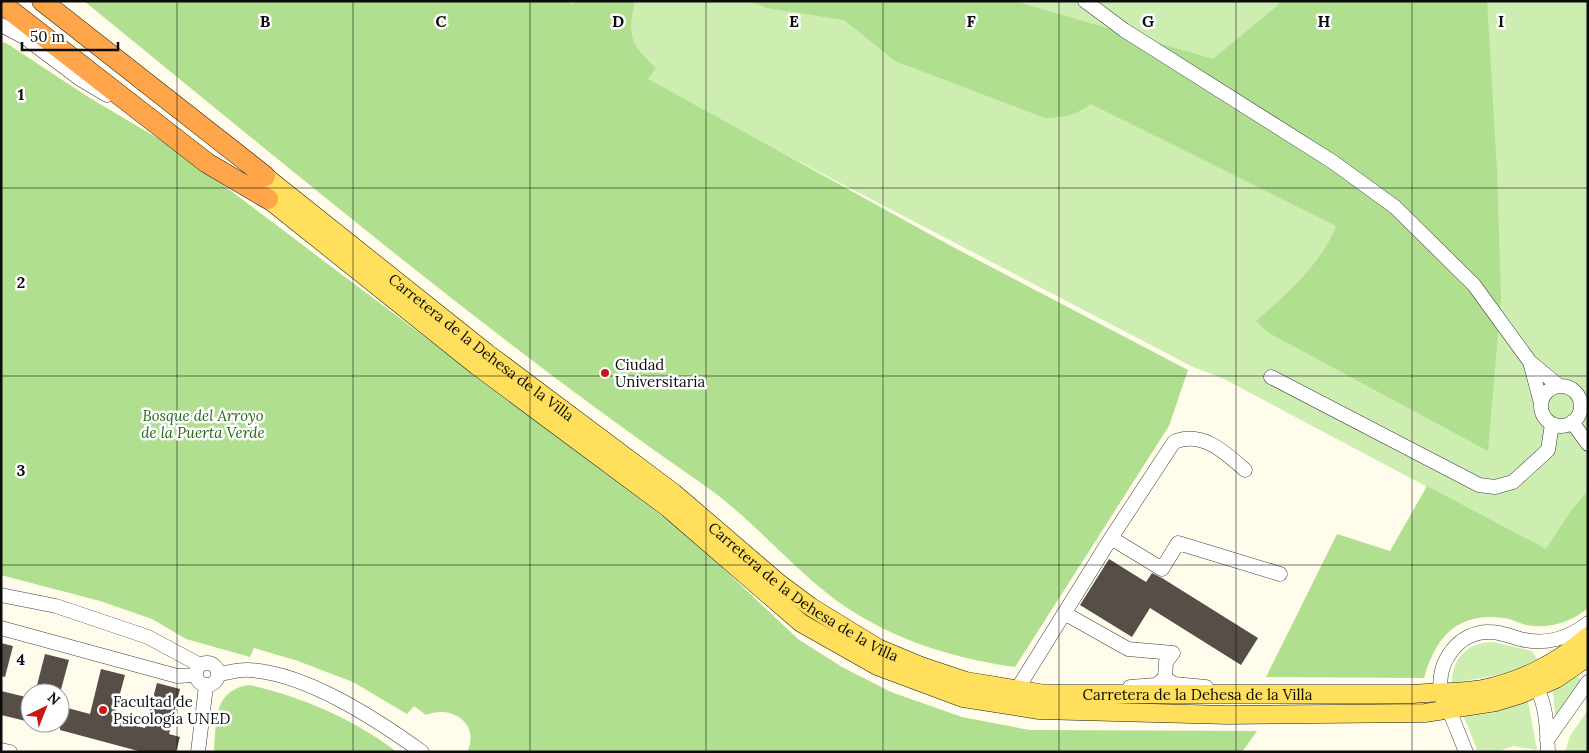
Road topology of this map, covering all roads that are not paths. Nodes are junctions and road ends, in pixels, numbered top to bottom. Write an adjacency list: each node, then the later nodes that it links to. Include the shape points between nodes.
1 (16, 1): 9 (highway)
2 (42, 1): 8 (highway)
3 (64, 1): 8 (highway, via 225,136)
4 (1086, 1): 10 (street, via 1124,30 1332,162 1394,207 1474,286)
5 (1, 3): 7 (highway)
6 (1, 25): 7 (street, via 24,37 80,79)
7 (154, 122): 9 (highway, via 206,163)
8 (266, 176): 32 (main road, Carretera de la Dehesa de la Villa, via 465,336 674,492 811,607 878,648 921,666 966,681)
9 (268, 199): 36 (main road, Carretera de la Dehesa de la Villa, via 470,360 668,508 802,623 877,666 963,698 1039,710 1228,715)
10 (1530, 362): 12 (street); 13 (street)
11 (1271, 377): 15 (street, via 1479,485 1495,487 1513,482 1548,450)
12 (1559, 386): 13 (street, via 1547,391); 14 (street, via 1572,388 1580,399 1580,412)
13 (1541, 403): 15 (street, via 1543,415)
14 (1572, 422): 15 (street); 16 (street)
15 (1552, 424)
16 (1588, 444)
17 (1245, 470): 18 (street, via 1218,448 1195,437 1174,442)
18 (1111, 538): 19 (street, via 1162,569 1178,543); 21 (street)
19 (1280, 574)
20 (1, 595): 26 (street, via 56,606 148,637)
21 (1064, 613): 28 (street, via 1128,649 1173,653 1166,662); 32 (street)
22 (1588, 623): 33 (street, via 1565,636 1542,641 1489,632 1472,634 1451,650 1444,666)
23 (1, 628): 26 (street, via 177,676)
24 (1588, 636): 29 (main road)
25 (1588, 657): 29 (main road)
26 (198, 670): 27 (street, via 212,664); 31 (street, via 199,682)
27 (218, 674): 31 (street, via 216,681); 41 (street, via 258,671 309,687 367,714)
28 (1165, 678): 34 (street, via 1156,684); 35 (street, via 1174,684)
29 (1531, 682): 33 (main road, Carretera de la Dehesa de la Villa); 36 (main road, Carretera de la Dehesa de la Villa, via 1496,702); 37 (street, via 1542,700)
30 (1588, 682): 37 (street)
31 (206, 686): 40 (street)
32 (1016, 691): 34 (main road, Carretera de la Dehesa de la Villa)
33 (1440, 693): 35 (main road, Carretera de la Dehesa de la Villa); 36 (street)
34 (1045, 694): 35 (main road, Carretera de la Dehesa de la Villa)
35 (1269, 694)
36 (1448, 710): 42 (street)
37 (1547, 746)
38 (1, 750): 39 (street)
39 (10, 752)
40 (198, 752)
41 (422, 752)
42 (1466, 752)

